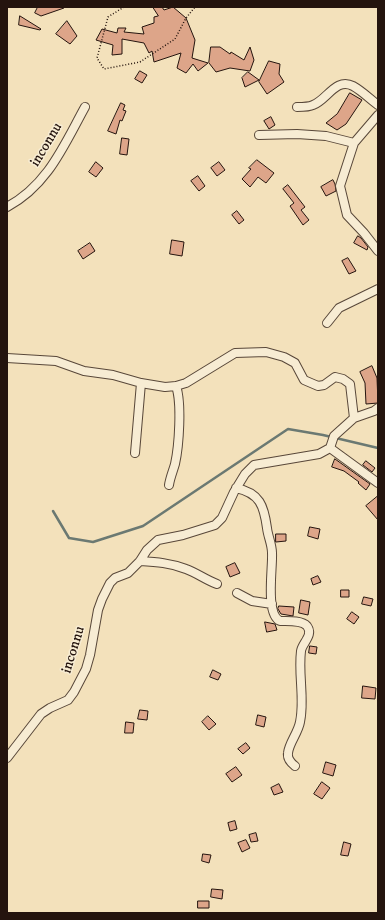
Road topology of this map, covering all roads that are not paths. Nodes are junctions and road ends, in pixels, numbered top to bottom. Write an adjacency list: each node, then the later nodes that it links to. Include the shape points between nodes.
1 (378, 105): 3 (street, via 352,86 343,84 338,85 312,106)
2 (85, 107): 7 (street, inconnu, via 55,163 44,178)
3 (297, 107)
4 (378, 115): 6 (street)
5 (259, 135): 6 (street, via 326,136)
6 (354, 143): 8 (street, via 340,186 346,215)
7 (7, 207)
8 (378, 251)
9 (378, 289): 10 (street, via 339,308)
10 (328, 323)
11 (7, 358): 12 (street, via 56,361 84,371)
12 (142, 383): 13 (street); 17 (street)
13 (176, 386): 15 (street, via 186,383 235,353 266,352 295,363 304,380 318,386 335,377 350,384); 19 (street, via 179,427 175,464)
14 (378, 408): 15 (street)
15 (354, 418): 16 (street, via 334,436)
16 (331, 447): 18 (street); 20 (street, inconnu, via 319,454 254,465)
17 (135, 453)
18 (378, 483)
19 (168, 485)
20 (236, 488): 21 (street, inconnu, via 222,518 215,525 158,540 147,550); 24 (street, via 247,490 254,495 266,517 272,553)
21 (140, 562): 22 (street, via 161,562 187,569); 25 (street, inconnu, via 128,574 115,578 110,583 98,610 86,669 74,692 68,700 41,714)
22 (217, 584)
23 (237, 593): 24 (street, via 252,601)
24 (272, 604): 26 (street, via 274,616 278,620 303,623 309,632 301,651 300,722 288,754 289,761)
25 (7, 758)
26 (295, 766)

